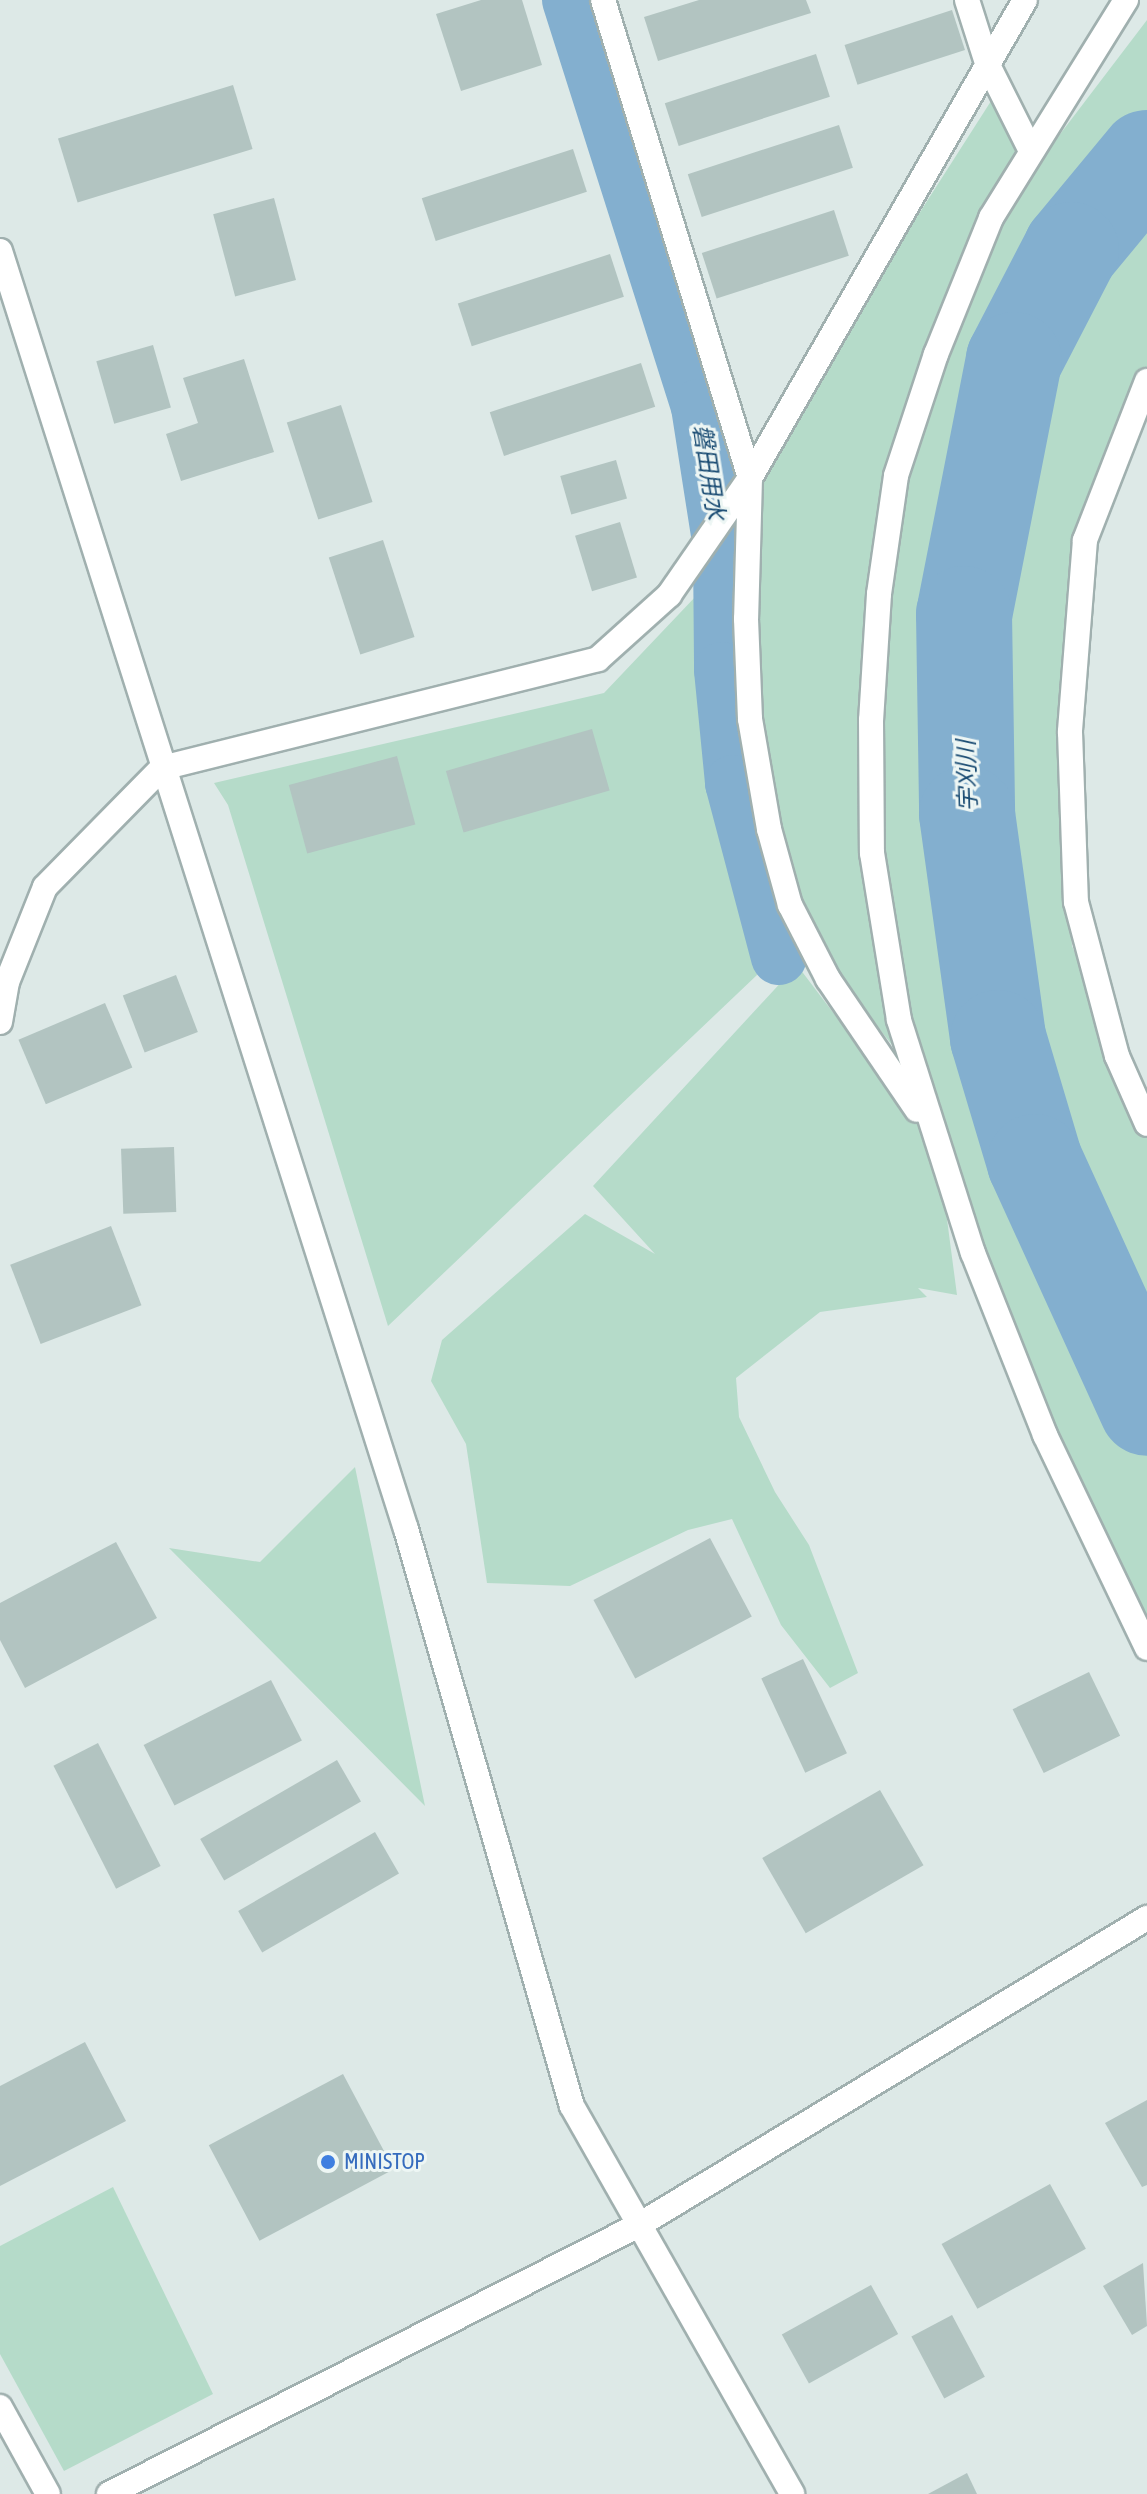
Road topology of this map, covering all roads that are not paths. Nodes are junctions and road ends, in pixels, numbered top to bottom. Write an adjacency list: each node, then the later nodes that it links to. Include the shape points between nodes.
1 (603, 0): 9 (street)
2 (967, 0): 5 (street)
3 (1025, 0): 5 (street)
4 (1126, 0): 6 (street)
5 (987, 63): 6 (street); 9 (street)
6 (1031, 151): 15 (street, via 991,218 936,354 896,476 879,594 871,720 872,853 899,1020)
7 (0, 251): 10 (street)
8 (1147, 381): 14 (street, via 1085,540 1070,732 1076,902 1117,1056)
9 (750, 478): 10 (street, via 669,595 598,659); 15 (street, via 750,719 790,905 828,979)
10 (162, 768): 12 (street, via 45,887); 18 (street, via 406,1529 572,2106)
11 (0, 958): 12 (street)
12 (7, 982): 13 (street)
13 (0, 1022)
14 (1147, 1124)
15 (931, 1130): 16 (street, via 1045,1435)
16 (1147, 1648)
17 (1147, 1918): 18 (street)
18 (639, 2225): 21 (street); 22 (street)
19 (0, 2407): 20 (street)
20 (48, 2494)
21 (109, 2494)
22 (792, 2494)

